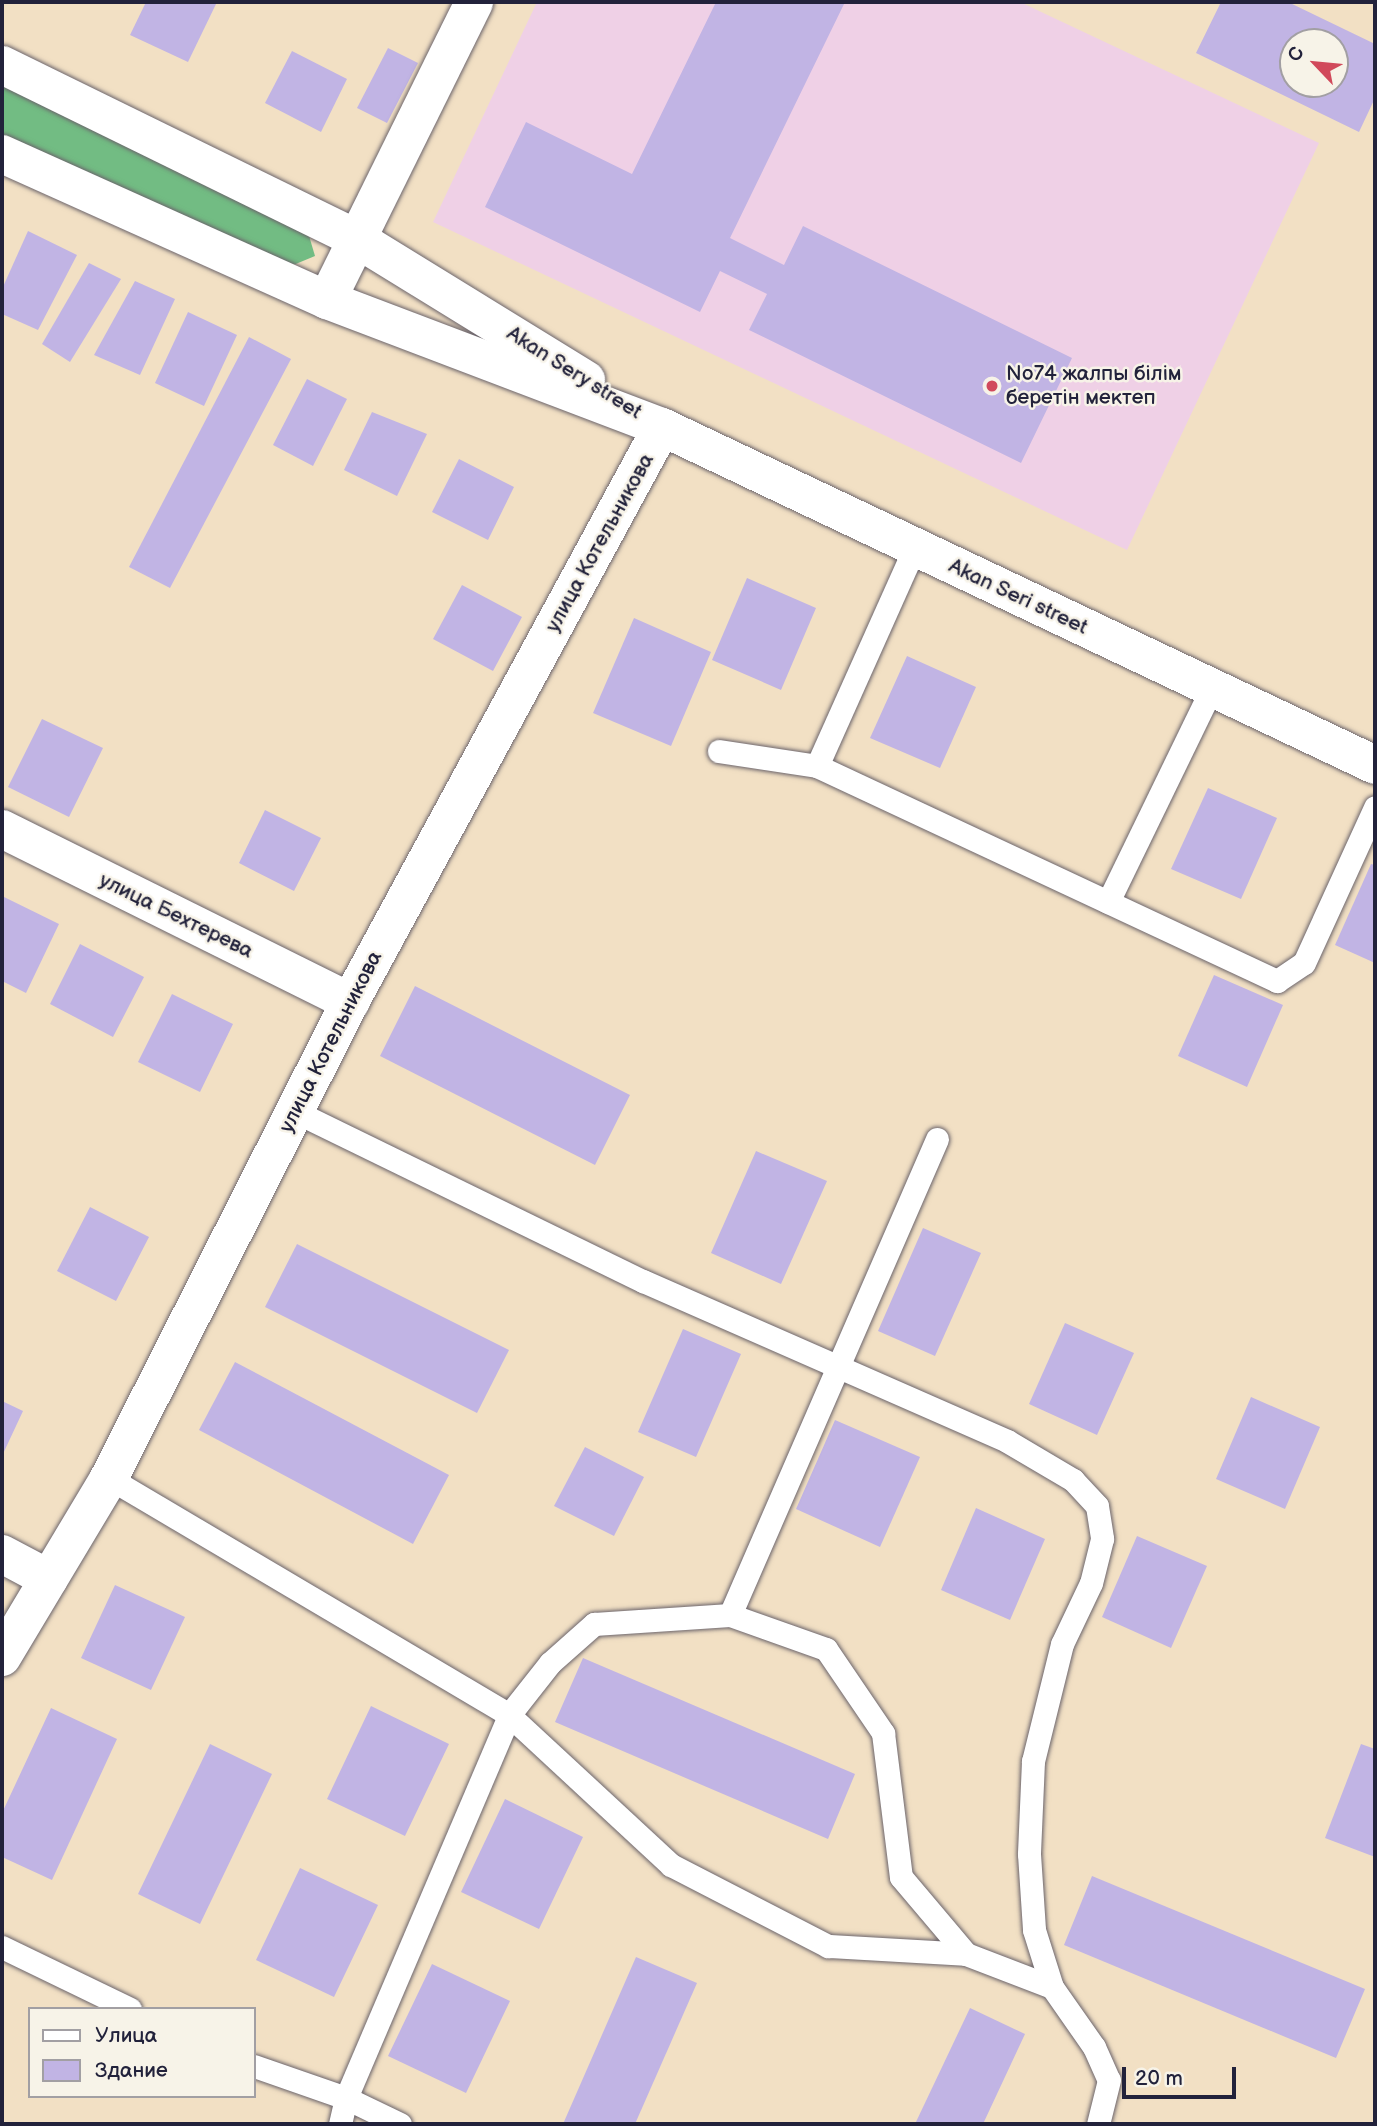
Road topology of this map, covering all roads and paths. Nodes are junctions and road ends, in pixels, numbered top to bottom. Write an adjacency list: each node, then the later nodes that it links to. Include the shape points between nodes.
1 (474, 2): 4 (street)
2 (2, 65): 4 (street, Akan Sery street)
3 (2, 153): 5 (street, Akan Sery street)
4 (357, 239): 5 (street); 6 (street, Akan Sery street)
5 (327, 300): 6 (street, Akan Sery street)
6 (662, 427): 7 (street, Akan Seri street); 15 (street, улица Котельникова)
7 (915, 547): 8 (street, Akan Seri street); 11 (lane)
8 (1212, 688): 10 (street, Akan Seri street); 14 (lane)
9 (719, 751): 11 (lane)
10 (1375, 765)
11 (817, 766): 14 (lane)
12 (1375, 807): 14 (lane, via 1304,963 1277,981)
13 (2, 829): 15 (street, улица Бехтерева)
14 (1108, 902)
15 (350, 1002): 16 (street, улица Котельникова)
16 (296, 1112): 18 (lane, via 643,1281); 19 (street, улица Котельникова)
17 (936, 1139): 18 (lane)
18 (840, 1368): 22 (lane); 27 (lane, via 1007,1441 1073,1480 1097,1506 1102,1539 1091,1583 1062,1644 1032,1761 1029,1854 1034,1930)
19 (110, 1478): 21 (street, улица Котельникова); 24 (lane)
20 (2, 1554): 21 (street)
21 (49, 1579): 23 (street, улица Котельникова)
22 (730, 1615): 24 (lane, via 594,1624 550,1663); 26 (lane, via 826,1649 883,1732 901,1877)
23 (2, 1657)
24 (509, 1714): 26 (lane, via 671,1865 793,1931 828,1946); 30 (lane)
25 (2, 1947): 28 (lane)
26 (966, 1954): 27 (lane)
27 (1052, 1987): 33 (lane, via 1094,2047 1109,2080)
28 (126, 2007)
29 (256, 2067): 30 (lane)
30 (346, 2098): 31 (lane); 32 (lane)
31 (340, 2124)
32 (400, 2124)
33 (1098, 2124)

